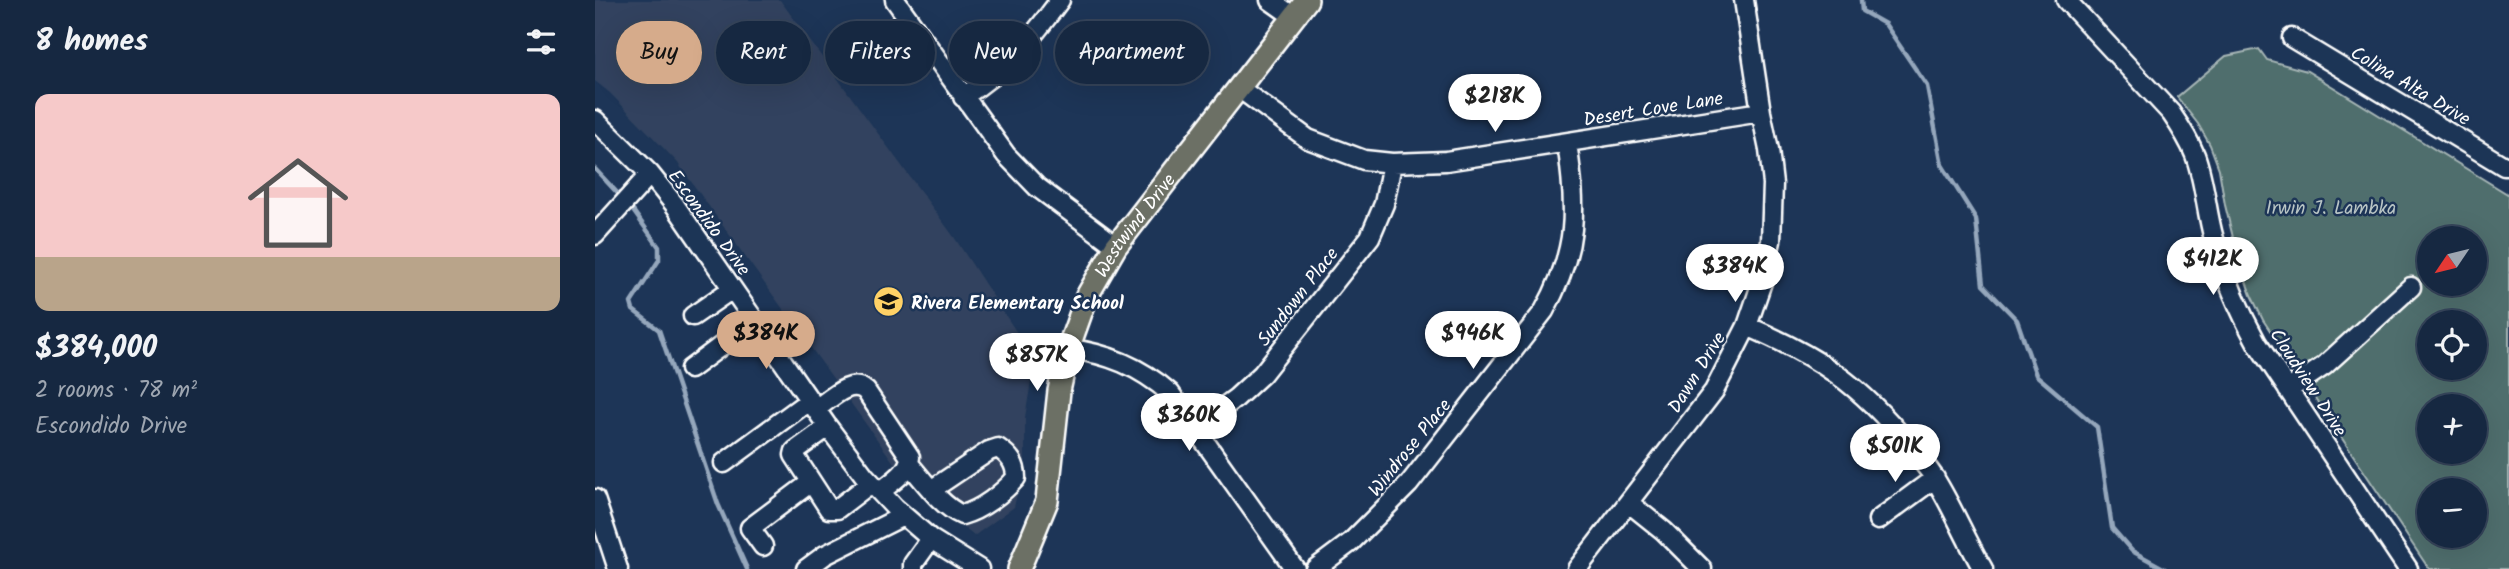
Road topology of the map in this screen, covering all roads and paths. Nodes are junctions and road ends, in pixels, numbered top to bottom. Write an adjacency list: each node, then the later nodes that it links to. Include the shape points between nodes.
1 (895, 0): 10 (street)
2 (1060, 0): 10 (street, via 1010,63)
3 (1270, 0): 7 (street)
4 (1307, 0): 7 (main road, Westwind Drive)
5 (1744, 0): 11 (street, Dawn Drive)
6 (2066, 0): 26 (street, Cloudview Drive, via 2183,131 2195,154 2224,274 2242,316)
7 (1294, 18): 9 (main road, Westwind Drive)
8 (2292, 37): 15 (street, Colina Alta Drive)
9 (1239, 88): 14 (street, Desert Cove Lane, via 1308,139 1342,154); 18 (main road, Westwind Drive)
10 (963, 97): 18 (street, via 1006,155 1037,187)
11 (1761, 112): 13 (street, Desert Cove Lane); 23 (street, Dawn Drive, via 1773,213 1762,282)
12 (595, 120): 16 (street, Escondido Drive)
13 (1567, 143): 14 (street, Desert Cove Lane, via 1446,162); 48 (street, Windrose Place, via 1574,191 1571,244 1544,311 1409,484 1351,542)
14 (1392, 163): 29 (street, Sundown Place, via 1384,204 1370,237 1262,374)
15 (2509, 166)
16 (650, 174): 17 (street); 20 (street, Escondido Drive)
17 (595, 236)
18 (1115, 246): 24 (main road, Westwind Drive, via 1087,296)
19 (2411, 287): 26 (street, via 2324,366)
20 (732, 289): 21 (street); 22 (street, Escondido Drive)
21 (694, 316)
22 (755, 321): 25 (street); 27 (street, Escondido Drive)
23 (1748, 326): 32 (street, via 1794,346 1851,383 1888,419); 37 (street, Dawn Drive, via 1714,391)
24 (1068, 349): 29 (street, via 1104,355 1135,367 1170,393); 46 (main road, Westwind Drive, via 1047,501)
25 (690, 369)
26 (2288, 390): 52 (street, Cloudview Drive)
27 (813, 405): 28 (street, Escondido Drive); 30 (street); 31 (street, via 853,385 860,386 911,457)
28 (828, 427): 33 (street, via 795,451); 34 (street, Escondido Drive)
29 (1195, 428): 47 (street)
30 (724, 463)
31 (910, 465): 34 (street); 35 (street)
32 (1935, 478): 39 (street); 51 (street)
33 (810, 483): 34 (street, via 833,510); 41 (street, via 750,528)
34 (876, 487): 38 (street, Escondido Drive)
35 (931, 491): 35 (street, via 955,512 970,513 1009,486 1016,478 1016,467 998,448)
36 (595, 499): 43 (street)
37 (1629, 503): 49 (street, Dawn Drive); 50 (street)
38 (903, 516): 40 (street, Escondido Drive); 42 (street, via 825,555)
39 (1878, 520)
40 (931, 539): 44 (street); 45 (street, Escondido Drive)
41 (763, 546)
42 (812, 567)
43 (618, 569)
44 (913, 569)
45 (979, 569)
46 (1019, 569)
47 (1294, 569)
48 (1315, 569)
49 (1577, 569)
50 (1702, 569)
51 (1983, 569)
52 (2408, 569)

